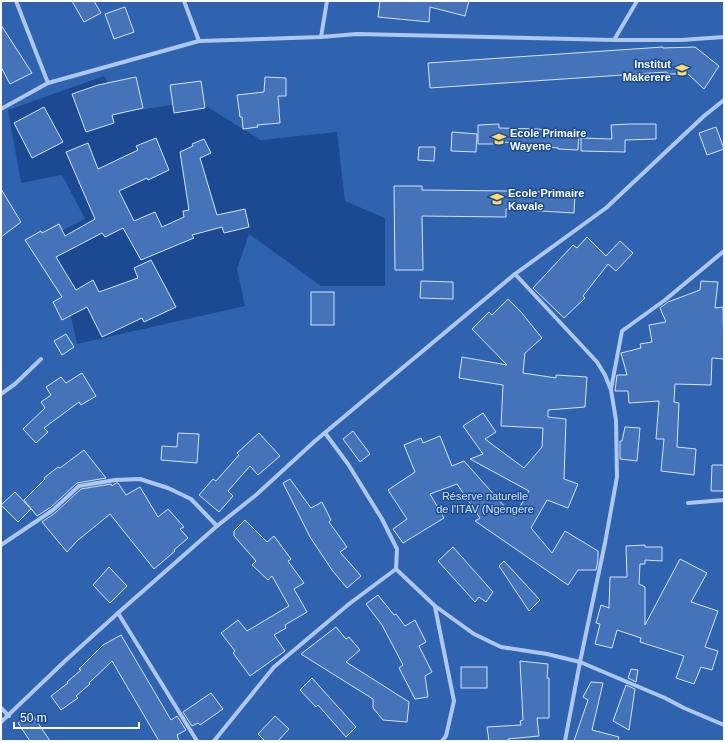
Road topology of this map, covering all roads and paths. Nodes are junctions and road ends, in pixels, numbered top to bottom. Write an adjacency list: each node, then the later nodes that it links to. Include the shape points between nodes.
1 (16, 1): 9 (street)
2 (184, 1): 8 (street)
3 (326, 1): 5 (street)
4 (637, 1): 7 (street)
5 (321, 37): 7 (street, via 357,34); 8 (street)
6 (724, 37): 7 (street)
7 (614, 40)
8 (199, 41): 9 (street)
9 (48, 83): 11 (street)
10 (724, 100): 13 (street, via 606,208)
11 (1, 109)
12 (724, 251): 15 (street, via 665,300 622,331)
13 (515, 274): 15 (street, via 597,362); 17 (street)
14 (41, 359): 16 (street)
15 (611, 390): 25 (street, via 616,420 617,477)
16 (1, 394)
17 (326, 433): 20 (street); 22 (street, via 382,519 397,549)
18 (724, 500): 19 (street)
19 (688, 503)
20 (217, 526): 21 (street, via 191,499 168,488 140,479 115,480 79,486 53,510); 24 (street)
21 (1, 545)
22 (396, 569): 23 (street); 31 (street, via 349,604 274,667)
23 (435, 606): 25 (street, via 474,634 501,647); 32 (street, via 454,701 446,736)
24 (118, 613): 27 (street); 30 (street)
25 (580, 662): 29 (street); 33 (street)
26 (1, 708): 27 (street)
27 (9, 716): 28 (street)
28 (1, 722)
29 (724, 725)
30 (197, 741)
31 (214, 741)
32 (442, 741)
33 (565, 741)

